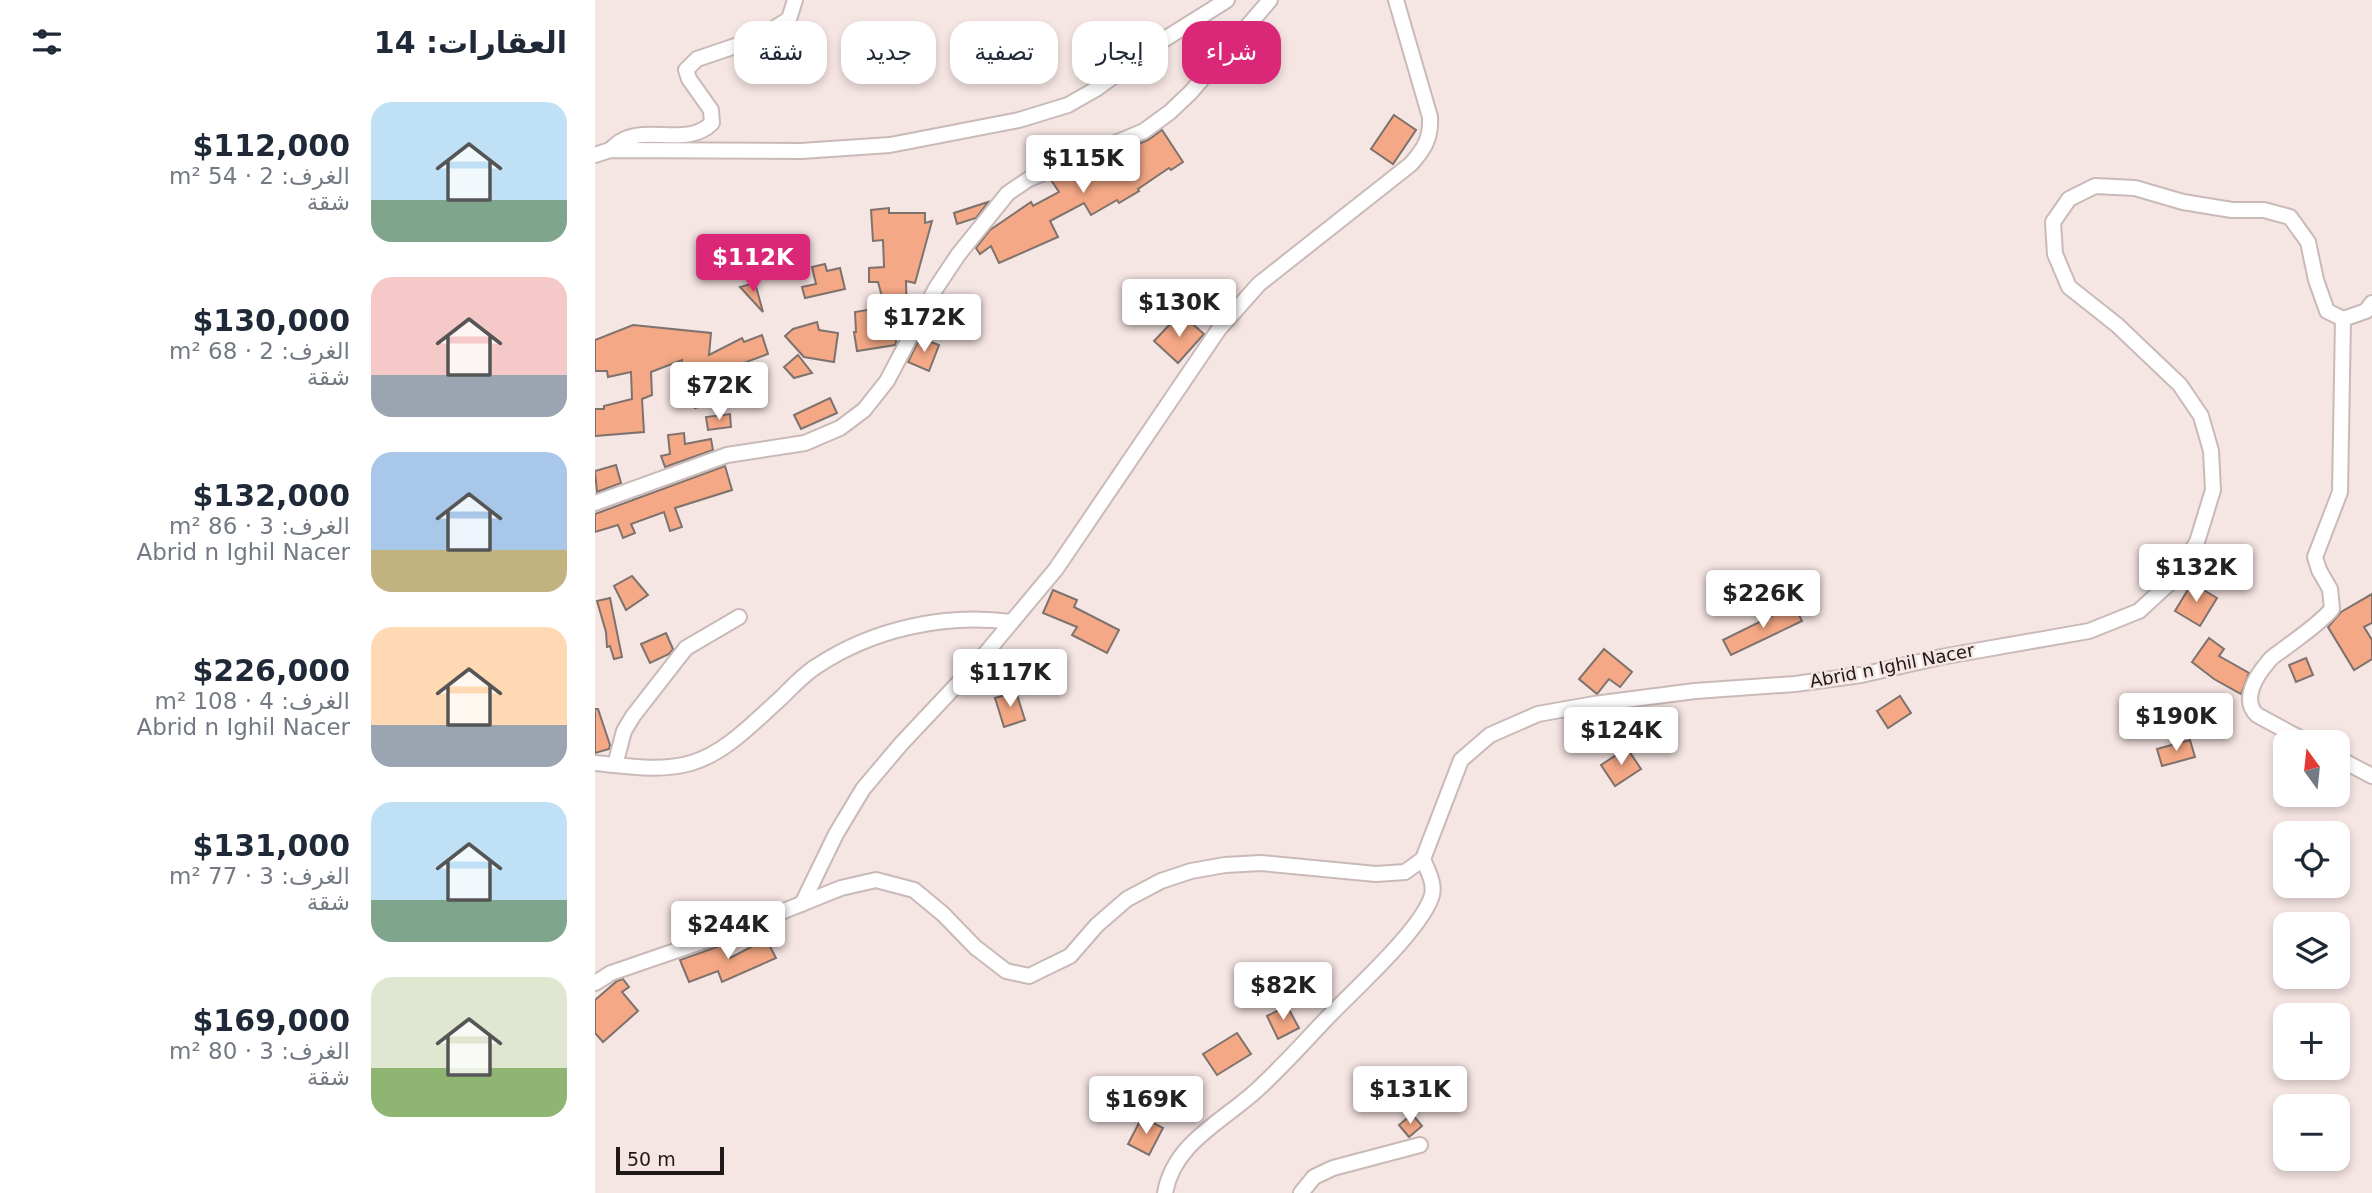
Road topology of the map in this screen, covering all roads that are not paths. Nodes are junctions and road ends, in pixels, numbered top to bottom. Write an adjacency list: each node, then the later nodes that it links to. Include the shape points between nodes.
1 (795, 0): 5 (street, via 789,19 759,38 697,59 687,70 711,110 712,122 704,131 635,136)
2 (1227, 0): 5 (street, via 1096,89 1019,120 890,145 801,151)
3 (1270, 0): 9 (street, via 1170,112 1144,131 1029,179 1008,193 936,288 887,382 864,410 840,428 806,443 727,455)
4 (1396, 0): 11 (street, via 1430,117 1426,147 1411,164 1259,284 1219,329 1056,569)
5 (610, 150): 6 (street)
6 (595, 155)
7 (2372, 303): 8 (street, via 2366,311)
8 (2343, 319): 12 (street, via 2340,492 2315,557 2330,589 2332,609 2269,660 2249,700 2257,715); 17 (street, Abrid n Ighil Nacer, via 2327,310 2308,242 2290,217 2183,202 2135,188 2095,186 2069,199 2053,222 2055,254 2069,287 2180,385 2200,416 2211,450 2213,490 2197,542 2175,578 2139,611 2089,631 1861,675 1695,691 1538,714 1490,735 1461,760)
9 (595, 503)
10 (739, 617): 15 (street, via 685,649 633,716)
11 (1010, 622): 15 (street, via 986,618 917,624 857,644 815,666 722,748 691,763); 18 (street, via 863,789)
12 (2285, 730)
13 (595, 763): 15 (street)
14 (2350, 764): 16 (street)
15 (615, 765)
16 (2372, 776)
17 (1423, 859): 18 (street, via 1405,872 1376,874 1261,863 1191,871 1127,899 1070,956 1029,976 1006,971 914,890 876,880); 21 (street, via 1433,891 1428,906 1403,939 1258,1090 1199,1135 1174,1164)
18 (802, 904): 19 (street, via 611,972)
19 (595, 983)
20 (1420, 1145): 22 (street, via 1333,1168 1314,1177)
21 (1165, 1193)
22 (1301, 1193)

